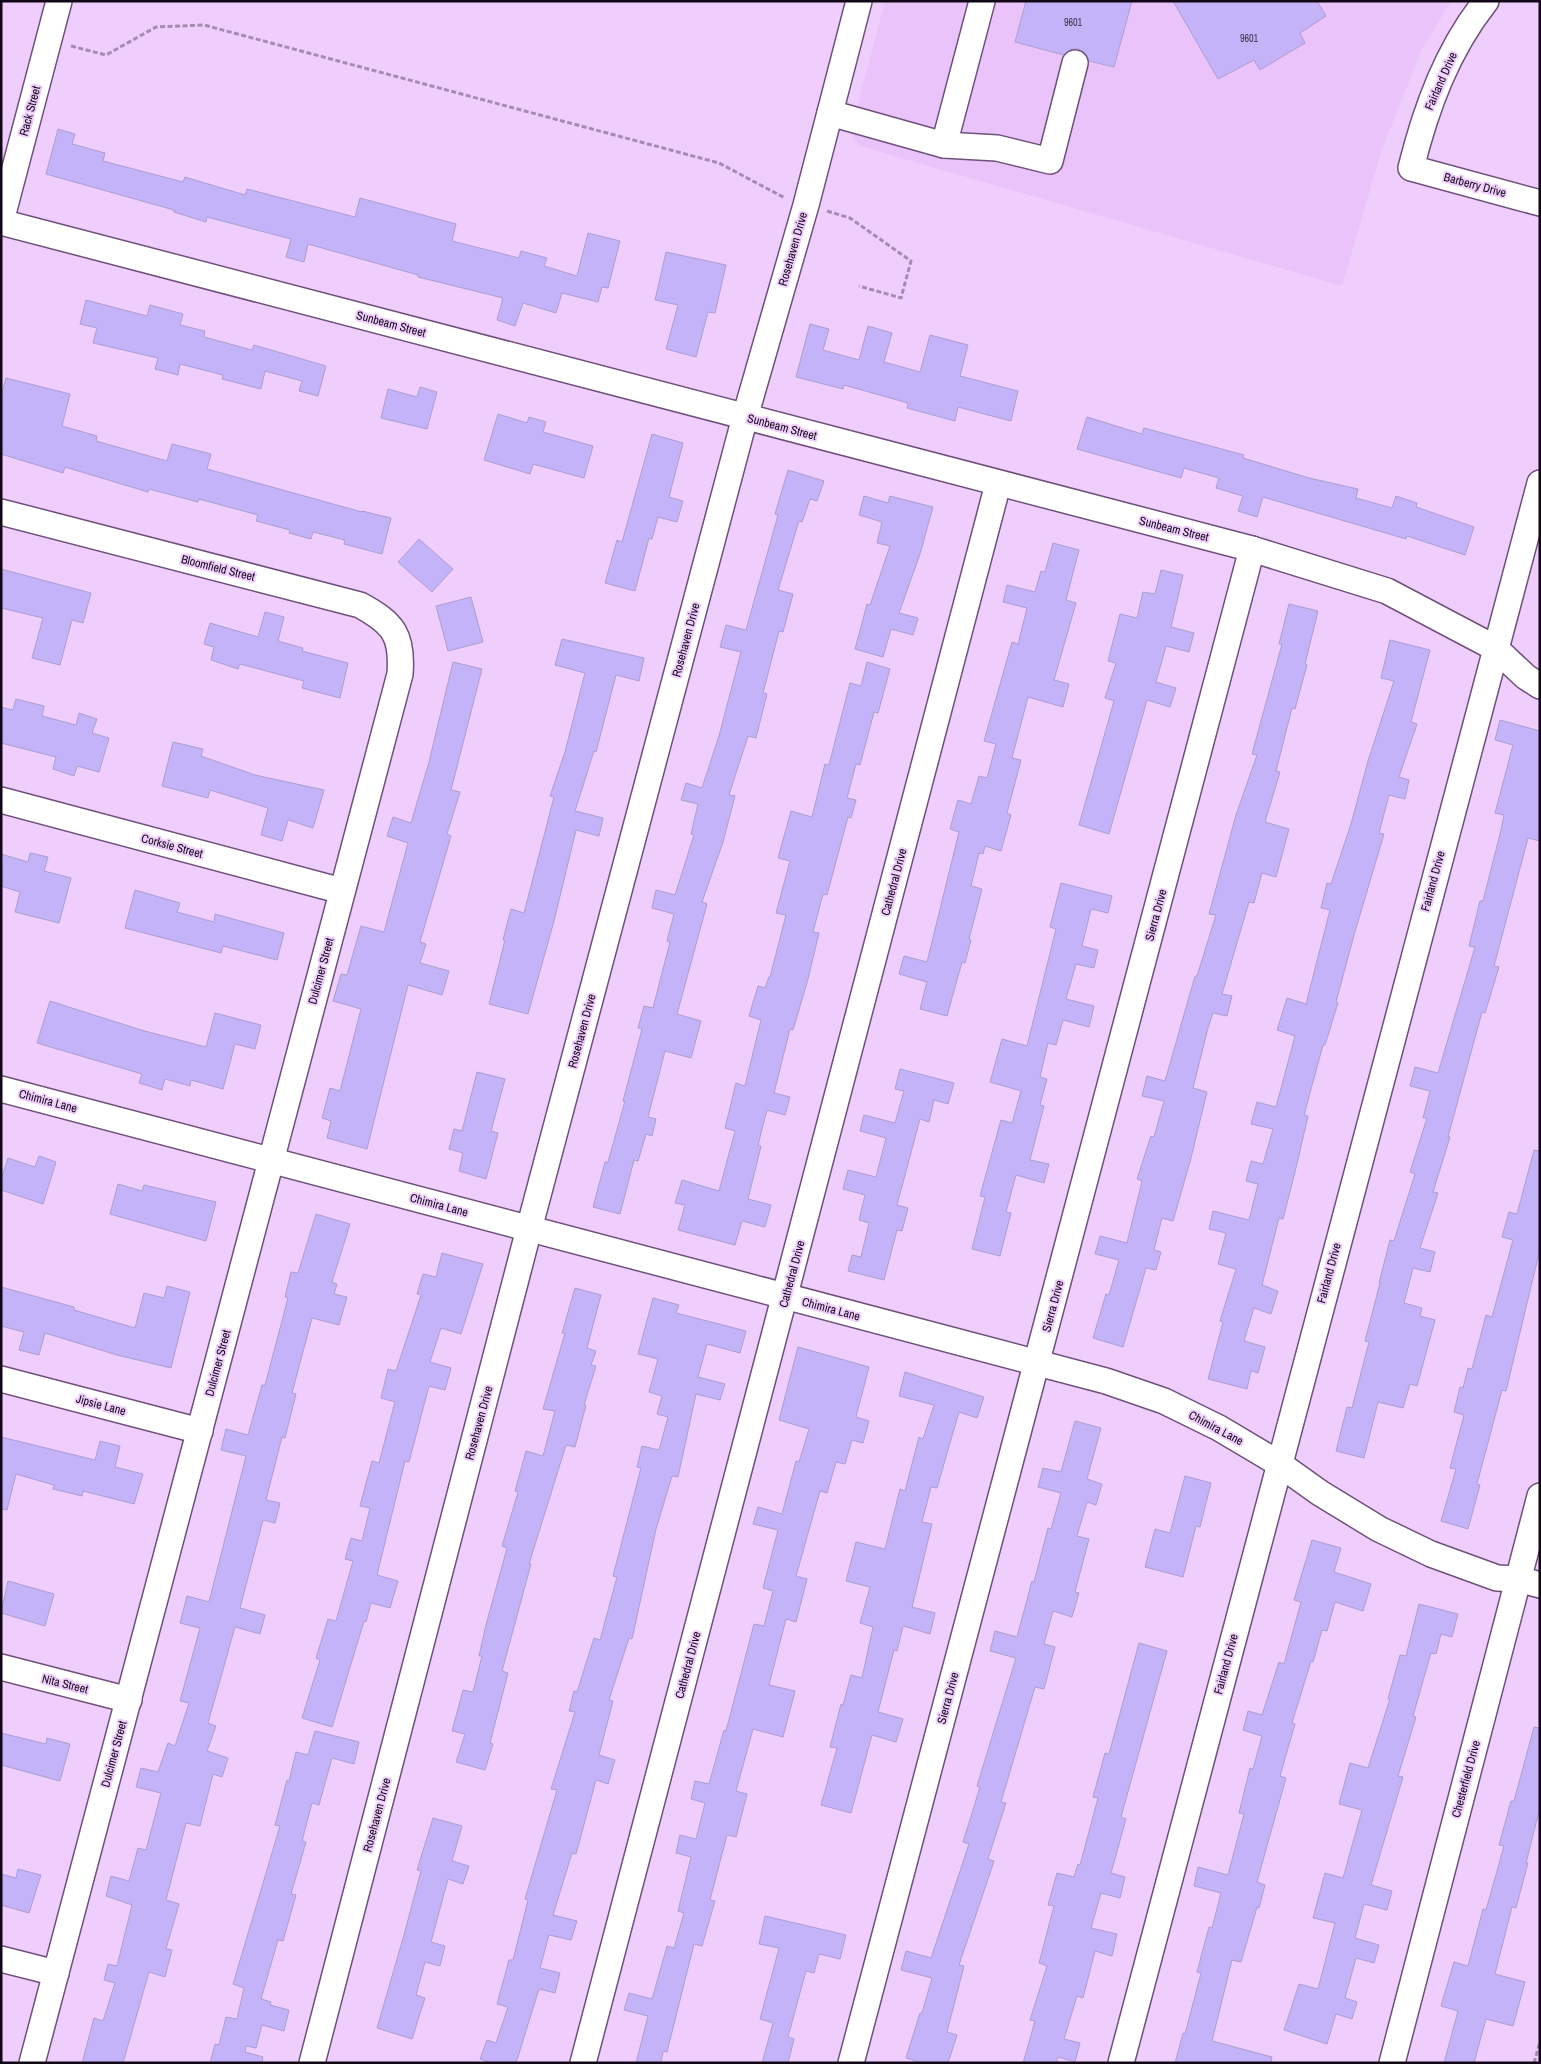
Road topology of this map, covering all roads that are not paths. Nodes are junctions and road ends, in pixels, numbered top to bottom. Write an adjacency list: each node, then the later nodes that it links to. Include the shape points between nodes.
1 (60, 1): 10 (street, Rack Street)
2 (859, 1): 6 (street, Rosehaven Drive)
3 (982, 1): 7 (street)
4 (1486, 1): 8 (street, Fairland Drive, via 1452,52 1433,93)
5 (1075, 63): 7 (street, via 1050,161 997,148)
6 (830, 114): 7 (street); 11 (street, Rosehaven Drive)
7 (944, 145)
8 (1411, 168): 9 (street, Barberry Drive)
9 (1540, 203)
10 (1, 222): 11 (street, Sunbeam Street)
11 (745, 417): 13 (street, Sunbeam Street); 23 (street, Rosehaven Drive)
12 (1540, 483): 16 (street, Fairland Drive)
13 (998, 484): 15 (street, Sunbeam Street); 24 (street, Cathedral Drive)
14 (1, 512): 17 (street, Bloomfield Street, via 360,605 379,615 395,630 402,652)
15 (1252, 549): 16 (street, Sunbeam Street, via 1388,591); 25 (street, Sierra Drive)
16 (1495, 648): 18 (street, Sunbeam Street); 28 (street, Fairland Drive)
17 (401, 662): 20 (street, Dulcimer Street)
18 (1540, 686)
19 (1, 800): 20 (street, Corksie Street)
20 (342, 891): 22 (street, Dulcimer Street)
21 (1, 1089): 22 (street, Chimira Lane)
22 (271, 1160): 23 (street, Chimira Lane); 27 (street, Dulcimer Street)
23 (529, 1229): 24 (street, Chimira Lane); 36 (street, Rosehaven Drive)
24 (786, 1297): 25 (street, Chimira Lane); 37 (street, Cathedral Drive)
25 (1038, 1363): 28 (street, Chimira Lane, via 1106,1381 1164,1402 1219,1428); 38 (street, Sierra Drive)
26 (1, 1379): 27 (street, Jipsie Lane)
27 (200, 1431): 32 (street, Dulcimer Street)
28 (1278, 1464): 30 (street, Chimira Lane, via 1379,1529 1431,1554 1497,1578); 39 (street, Fairland Drive)
29 (1540, 1496): 30 (street, Chesterfield Drive)
30 (1529, 1582): 40 (street, Chesterfield Drive)
31 (1, 1667): 32 (street, Nita Street)
32 (128, 1700): 34 (street, Dulcimer Street)
33 (1, 1959): 34 (street)
34 (56, 1973): 35 (street, Dulcimer Street)
35 (32, 2063)
36 (312, 2063)
37 (583, 2063)
38 (851, 2063)
39 (1121, 2063)
40 (1392, 2063)

